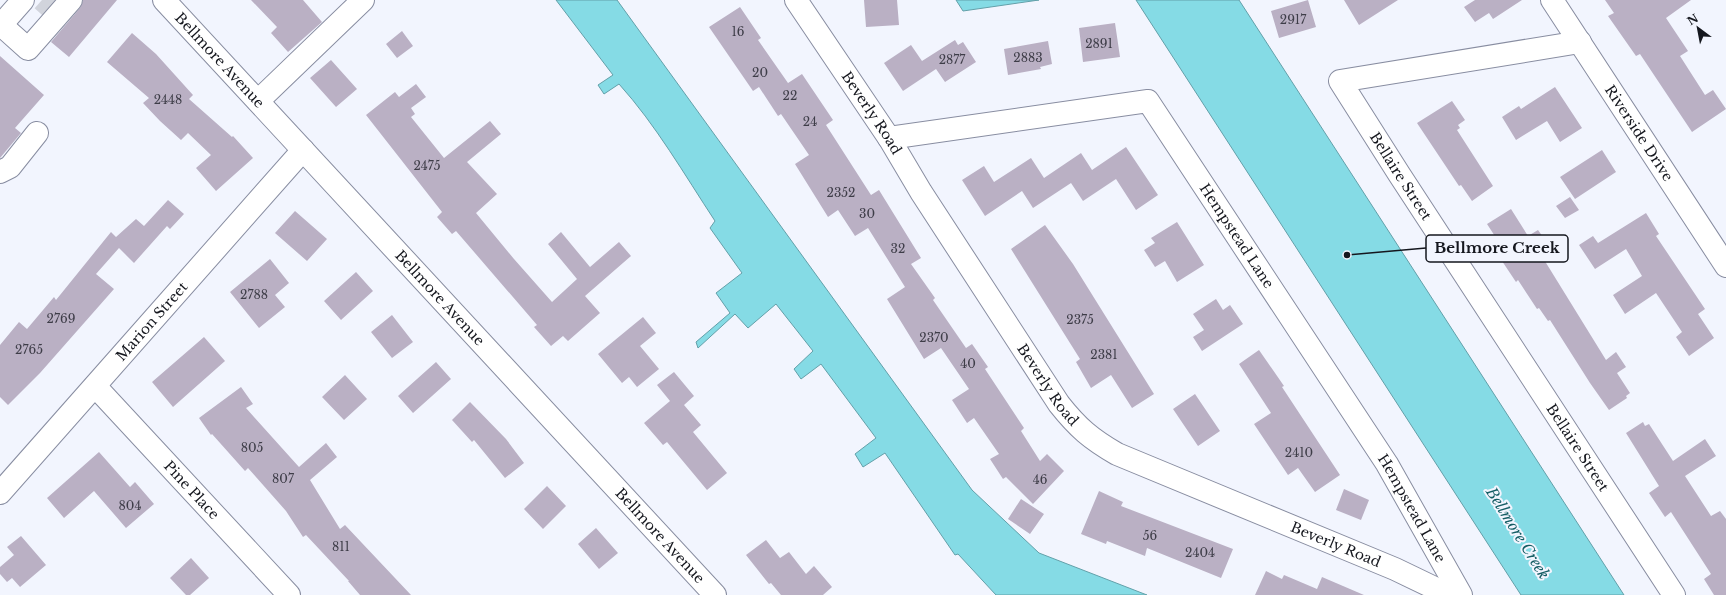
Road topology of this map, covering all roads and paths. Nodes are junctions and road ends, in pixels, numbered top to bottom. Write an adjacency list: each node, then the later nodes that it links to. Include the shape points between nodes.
1 (23, 0): 7 (street)
2 (164, 0): 9 (street, Bellmore Avenue)
3 (363, 0): 9 (street)
4 (796, 0): 11 (street, Beverly Road)
5 (1552, 0): 8 (street, Riverside Drive)
6 (60, 8): 7 (street, via 28,49)
7 (1, 24)
8 (1580, 42): 14 (street, Riverside Drive); 21 (street, Bellaire Street, via 1340,81)
9 (258, 101): 12 (street, Bellmore Avenue)
10 (37, 133): 13 (street, via 10,166)
11 (889, 138): 19 (street, Beverly Road, via 921,192 1059,404 1075,424 1095,441 1117,454 1395,569); 20 (street, Hempstead Lane, via 1148,101 1387,464)
12 (303, 150): 15 (street, Marion Street); 18 (street, Bellmore Avenue)
13 (0, 172)
14 (1726, 266)
15 (95, 386): 16 (street, Marion Street); 17 (street, Pine Place)
16 (0, 493)
17 (288, 595)
18 (715, 595)
19 (1449, 595)
20 (1461, 595)
21 (1674, 595)

